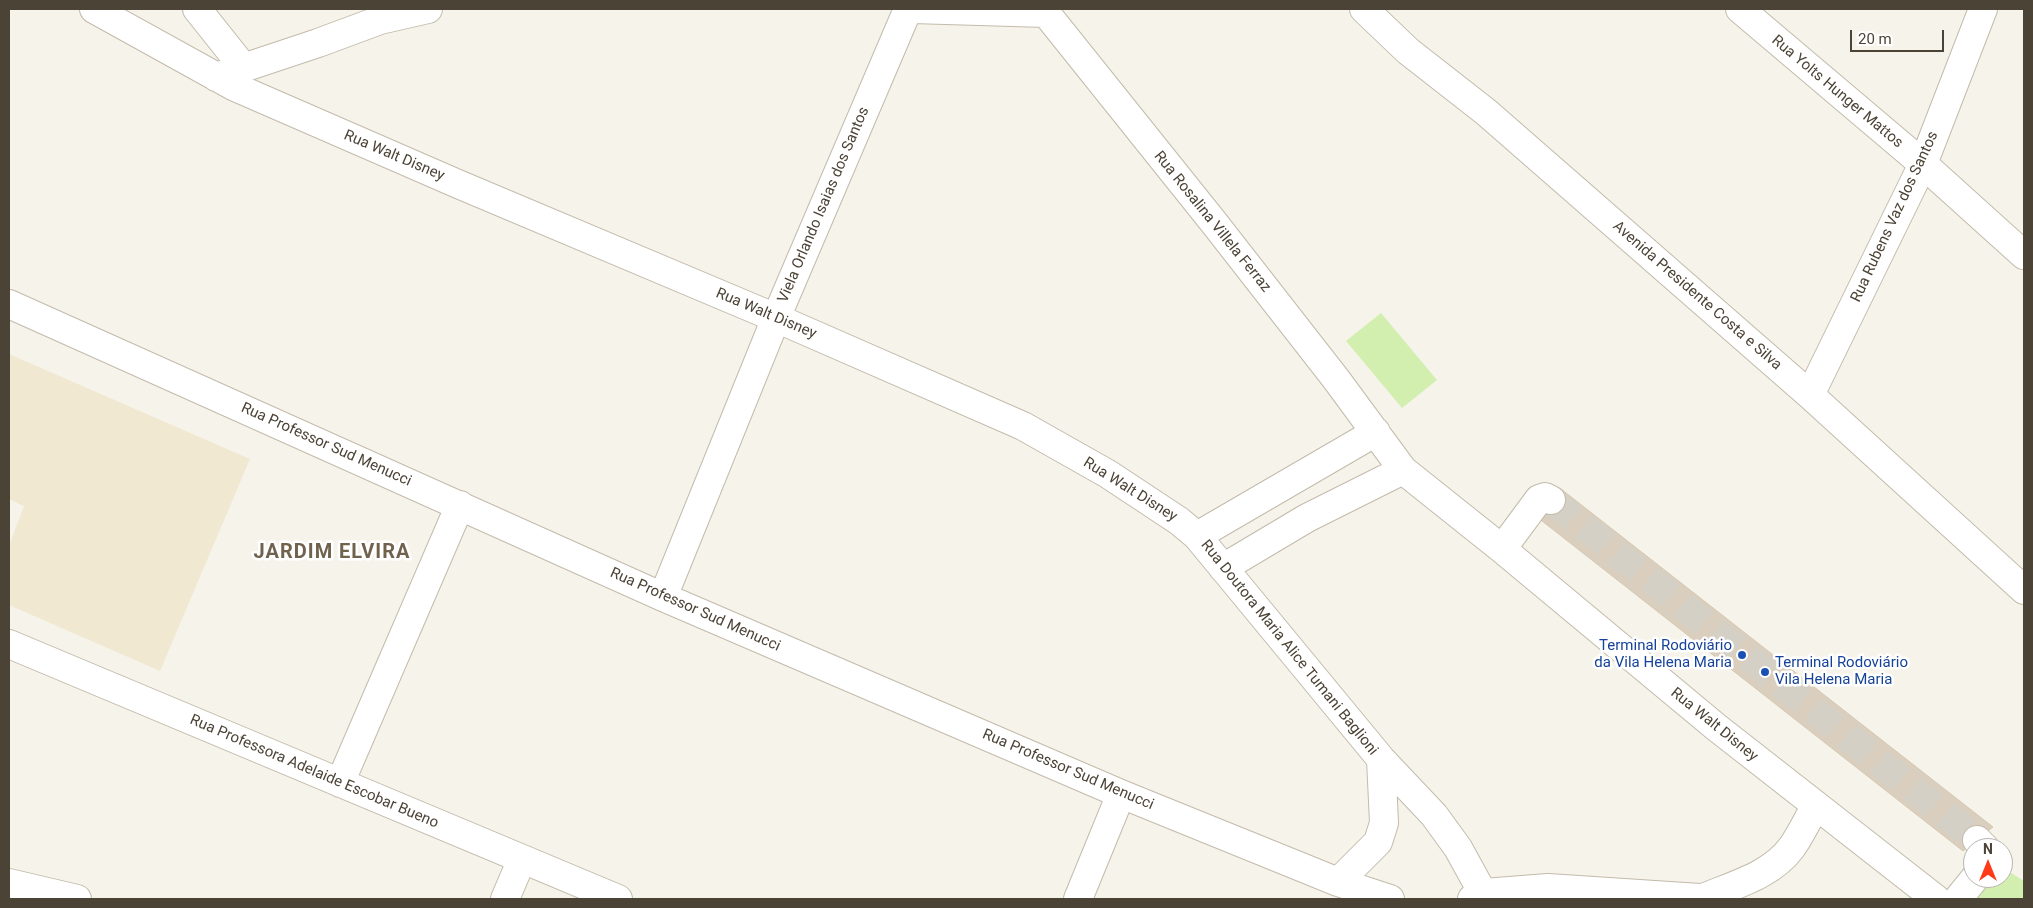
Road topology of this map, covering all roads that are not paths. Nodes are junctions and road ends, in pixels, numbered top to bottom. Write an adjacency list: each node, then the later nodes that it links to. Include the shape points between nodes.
1 (197, 9): 10 (street)
2 (428, 9): 10 (street, via 380,20)
3 (908, 9): 15 (street, Viela Orlando Isaias dos Santos)
4 (912, 9): 8 (street, Rua Rosalina Villela Ferraz)
5 (1364, 9): 16 (street, Avenida Presidente Costa e Silva)
6 (1740, 9): 12 (street, Rua Yolts Hunger Mattos)
7 (1983, 9): 12 (street, Rua Rubens Vaz dos Santos)
8 (1045, 11): 17 (street, Rua Rosalina Villela Ferraz)
9 (106, 12): 11 (street, Rua Walt Disney)
10 (244, 68): 11 (street)
11 (216, 78): 15 (street, Rua Walt Disney)
12 (1923, 164): 13 (street, Rua Yolts Hunger Mattos); 16 (street, Rua Rubens Vaz dos Santos)
13 (2024, 255)
14 (9, 304): 20 (street, Rua Professor Sud Menucci)
15 (776, 318): 21 (street, Rua Walt Disney, via 1023,426 1108,474); 25 (street, Viela Orlando Isaias dos Santos)
16 (1810, 395): 24 (street, Avenida Presidente Costa e Silva)
17 (1376, 432): 18 (street, Rua Walt Disney); 21 (street)
18 (1403, 470): 22 (street, Rua Walt Disney); 23 (street, via 1307,518)
19 (1551, 500): 22 (street, via 1545,497 1539,500)
20 (460, 505): 25 (street, Rua Professor Sud Menucci); 28 (street)
21 (1197, 536): 23 (street, Rua Doutora Maria Alice Tumani Baglioni)
22 (1502, 549): 30 (street, Rua Walt Disney)
23 (1223, 568): 27 (street, Rua Doutora Maria Alice Tumani Baglioni)
24 (2024, 590)
25 (663, 597): 29 (street, Rua Professor Sud Menucci)
26 (9, 644): 28 (street, Rua Professora Adelaide Escobar Bueno)
27 (1381, 759): 32 (street, Rua Doutora Maria Alice Tumani Baglioni, via 1384,823 1378,842); 35 (street, Rua Doutora Maria Alice Tumani Baglioni, via 1434,815 1458,848)
28 (340, 783): 31 (street, Rua Professora Adelaide Escobar Bueno)
29 (1120, 794): 32 (street, Rua Professor Sud Menucci); 39 (street)
30 (1815, 806): 41 (street, via 1792,847 1776,864); 42 (street, Rua Walt Disney)
31 (522, 859): 37 (street); 38 (street, Rua Professora Adelaide Escobar Bueno)
32 (1338, 882): 40 (street, Rua Professor Sud Menucci)
33 (9, 883): 36 (street)
34 (1967, 888): 43 (street)
35 (1481, 897): 41 (street, via 1548,888)
36 (77, 899)
37 (505, 899)
38 (618, 899)
39 (1078, 899)
40 (1390, 899)
41 (1709, 899)
42 (1936, 899)
43 (1958, 899)

